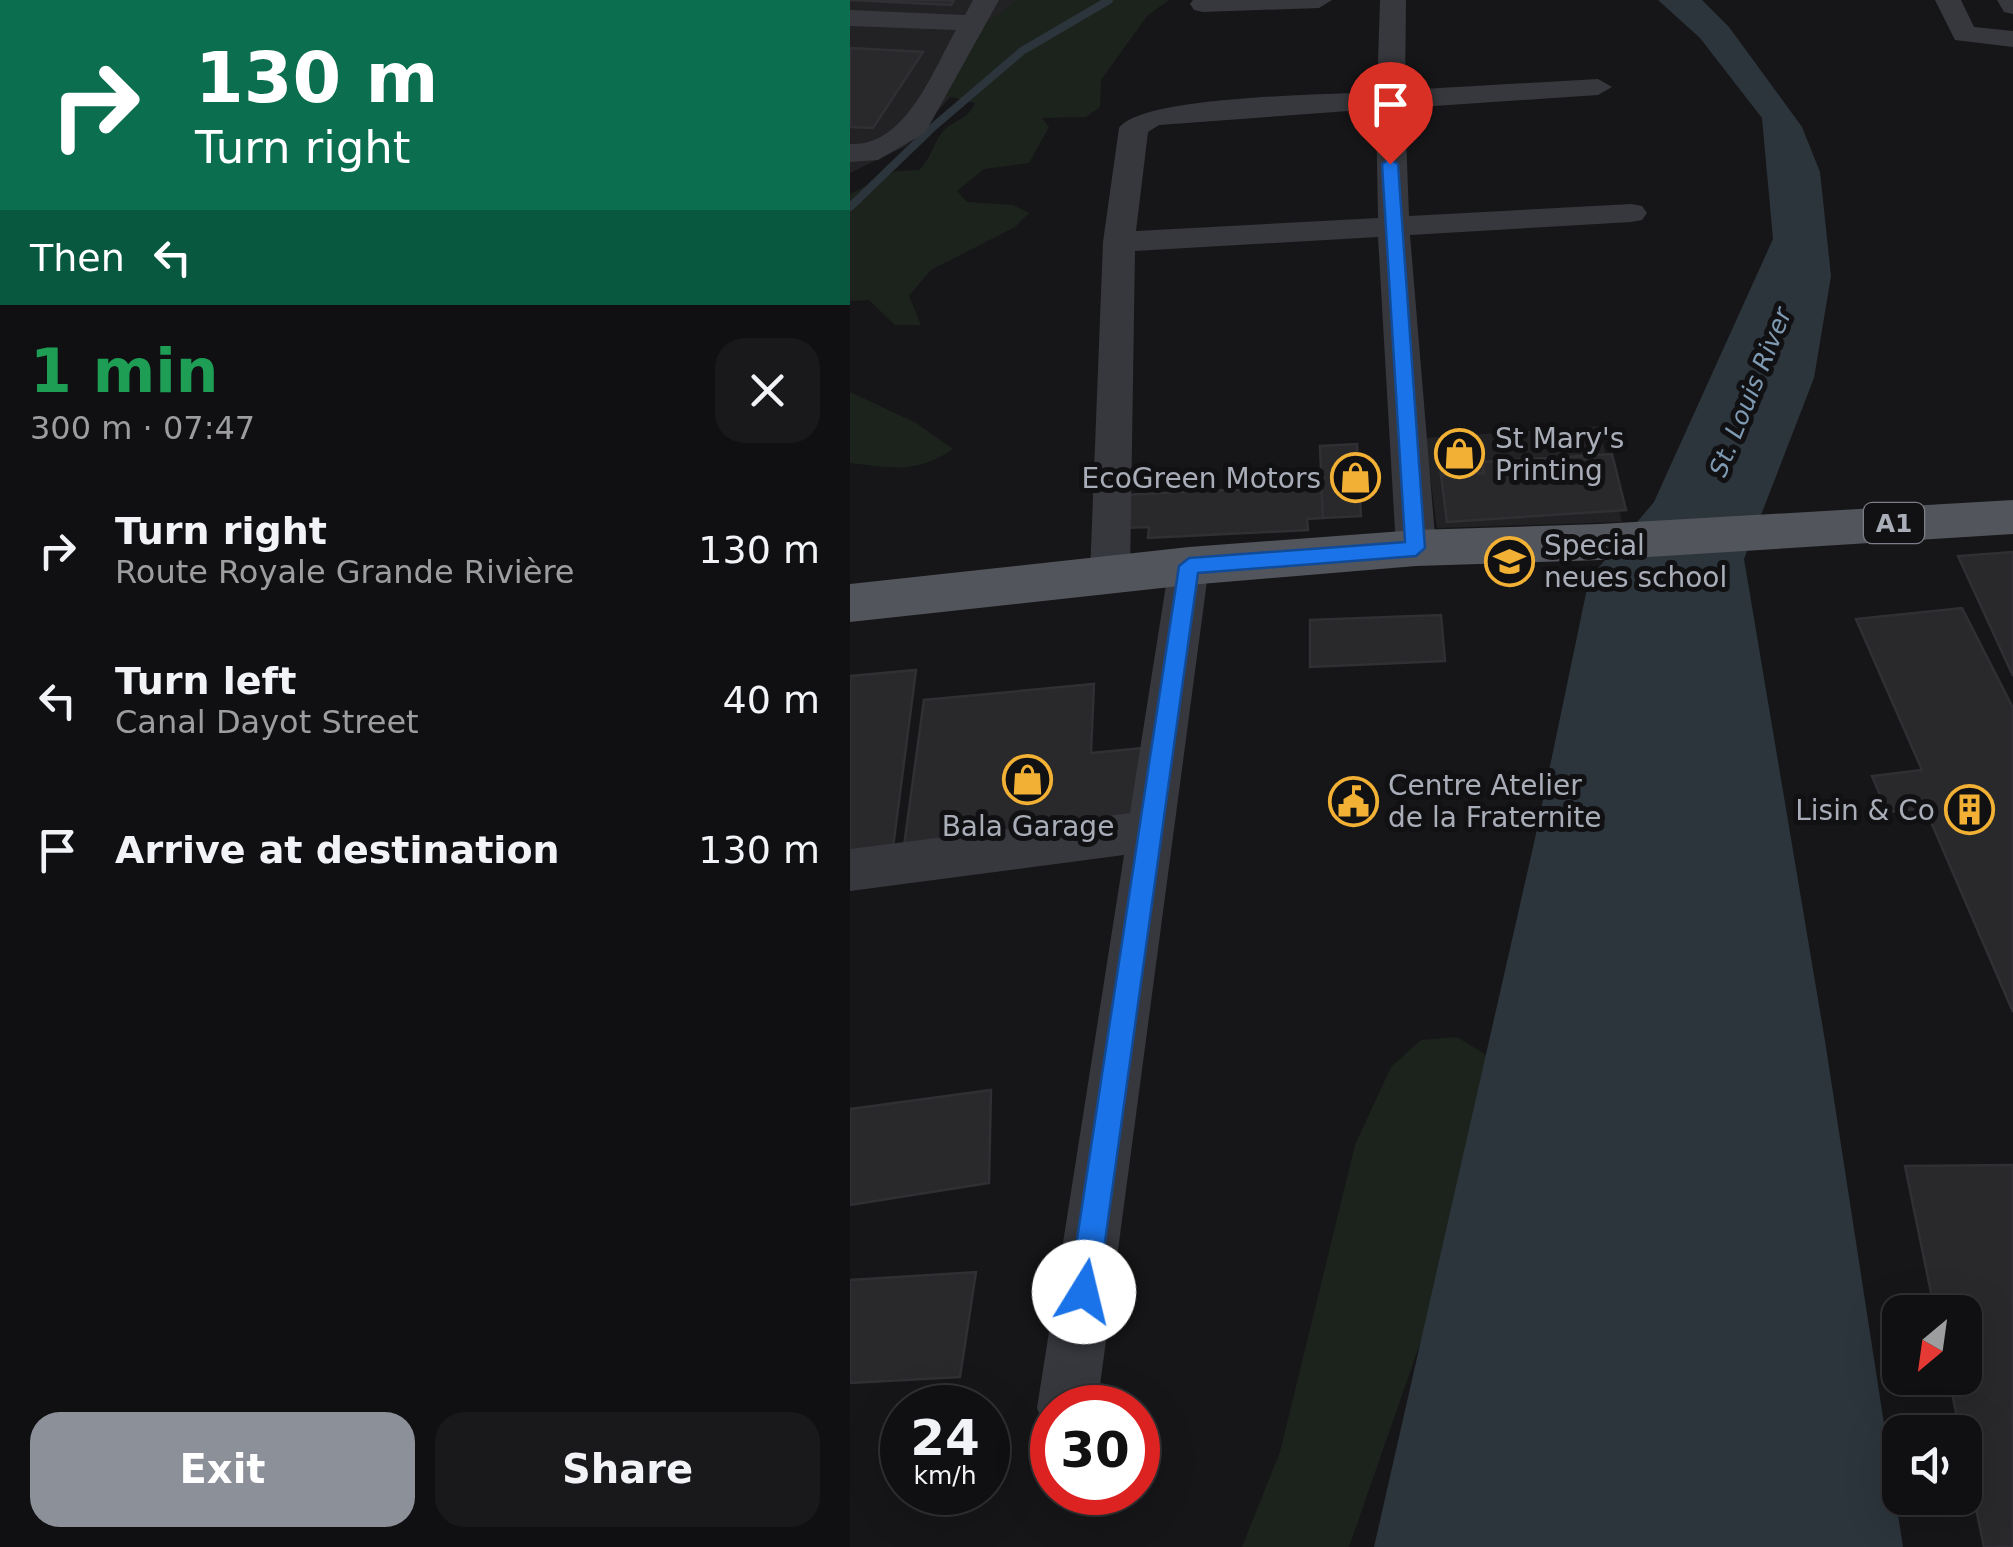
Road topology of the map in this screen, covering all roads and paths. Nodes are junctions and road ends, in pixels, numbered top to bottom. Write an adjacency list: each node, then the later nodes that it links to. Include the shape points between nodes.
1 (1319, 0): 4 (street)
2 (1393, 0): 9 (street)
3 (1948, 0): 7 (street, via 1964,34)
4 (1203, 4)
5 (980, 11): 6 (street); 10 (street, via 915,127 868,154)
6 (850, 18)
7 (2013, 39)
8 (1598, 87): 9 (street)
9 (1388, 101): 12 (street); 13 (street, via 1150,118 1134,128)
10 (850, 153)
11 (1630, 213): 12 (street)
12 (1392, 226): 13 (street); 15 (street)
13 (1119, 242): 17 (street)
14 (2013, 517): 15 (main road, A1)
15 (1416, 548): 16 (main road, A1)
16 (1189, 566): 17 (main road, A1); 19 (street)
17 (1110, 574): 18 (main road, A1)
18 (850, 603)
19 (1151, 831): 20 (street); 21 (street)
20 (850, 870)
21 (1070, 1385)

